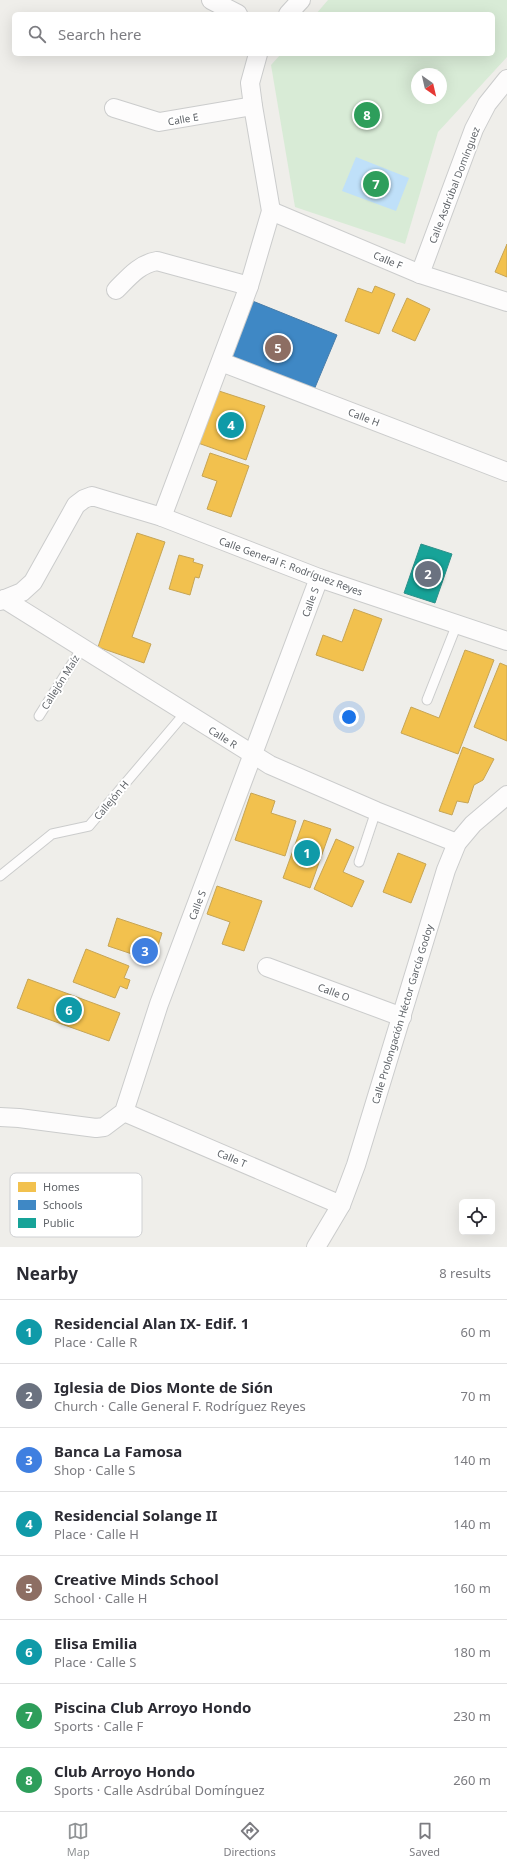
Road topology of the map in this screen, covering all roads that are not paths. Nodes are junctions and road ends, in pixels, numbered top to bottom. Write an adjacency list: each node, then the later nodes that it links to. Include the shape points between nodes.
1 (211, 0): 3 (street)
2 (301, 0): 4 (street)
3 (234, 12)
4 (290, 12)
5 (257, 56): 7 (street, via 250,83)
6 (507, 79): 10 (street, Calle Asdrúbal Domínguez, via 487,104 474,129)
7 (253, 106): 8 (street, Calle E, via 159,122); 9 (street)
8 (114, 108)
9 (271, 211): 10 (street, Calle F); 11 (street)
10 (420, 274): 13 (street, Calle F)
11 (249, 286): 12 (street, via 157,261 138,268); 14 (street)
12 (116, 290)
13 (507, 302)
14 (221, 362): 15 (street, Calle H); 16 (street)
15 (507, 472)
16 (162, 517): 17 (street, Calle General F. Rodríguez Reyes); 18 (street, Calle General F. Rodríguez Reyes, via 92,496 84,499 76,505 33,582 22,592)
17 (319, 578): 19 (street, Calle General F. Rodríguez Reyes); 25 (street, Calle S)
18 (2, 600): 21 (street, Calle R)
19 (457, 624): 20 (street, Calle General F. Rodríguez Reyes); 22 (lane)
20 (507, 641)
21 (82, 648): 23 (street, Calle R); 24 (lane, Callejón Maíz)
22 (427, 700)
23 (185, 713): 25 (street, Calle R); 30 (lane, Callejón H, via 89,826 52,834)
24 (39, 716)
25 (254, 756): 27 (street, Calle R); 33 (street, Calle S, via 159,1004)
26 (507, 795): 28 (street, Calle Prolongación Héctor García Godoy, via 473,824)
27 (376, 811): 28 (street, Calle R); 29 (lane)
28 (457, 843): 32 (street, Calle Prolongación Héctor García Godoy, via 446,870)
29 (359, 862)
30 (0, 876)
31 (267, 967): 32 (street, Calle O)
32 (402, 1017): 35 (street, Calle Prolongación Héctor García Godoy)
33 (124, 1112): 34 (street, via 104,1127 96,1128); 35 (street, Calle T)
34 (0, 1117)
35 (341, 1205): 36 (street, Calle Prolongación Héctor García Godoy)
36 (316, 1247)

